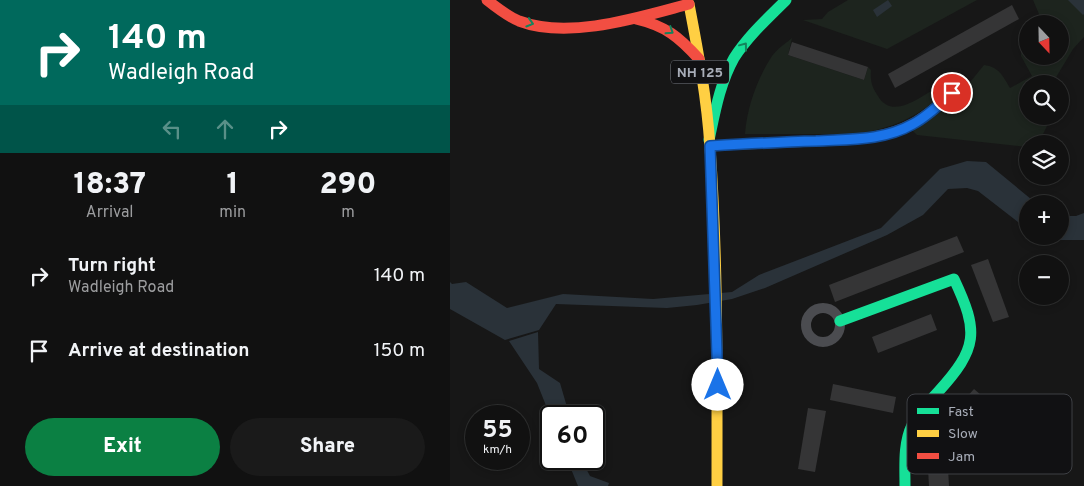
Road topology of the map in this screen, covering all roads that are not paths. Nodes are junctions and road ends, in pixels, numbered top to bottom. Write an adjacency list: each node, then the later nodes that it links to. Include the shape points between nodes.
1 (487, 0): 4 (main road, one-way to 4, via 508,15 546,28 591,27)
2 (786, 0): 7 (main road, one-way to 2, via 723,84 734,59)
3 (688, 1): 4 (main road); 5 (main road, NH 125)
4 (632, 18): 5 (main road, one-way to 5, via 657,23 671,30)
5 (699, 59): 7 (main road, NH 125)
6 (952, 93): 7 (street, via 913,125 872,138)
7 (709, 143): 11 (main road, NH 125, via 716,291)
8 (840, 321): 9 (main road, via 954,279 967,308 972,334 969,348)
9 (936, 394)
10 (907, 444): 12 (main road)
11 (717, 486)
12 (905, 486)

